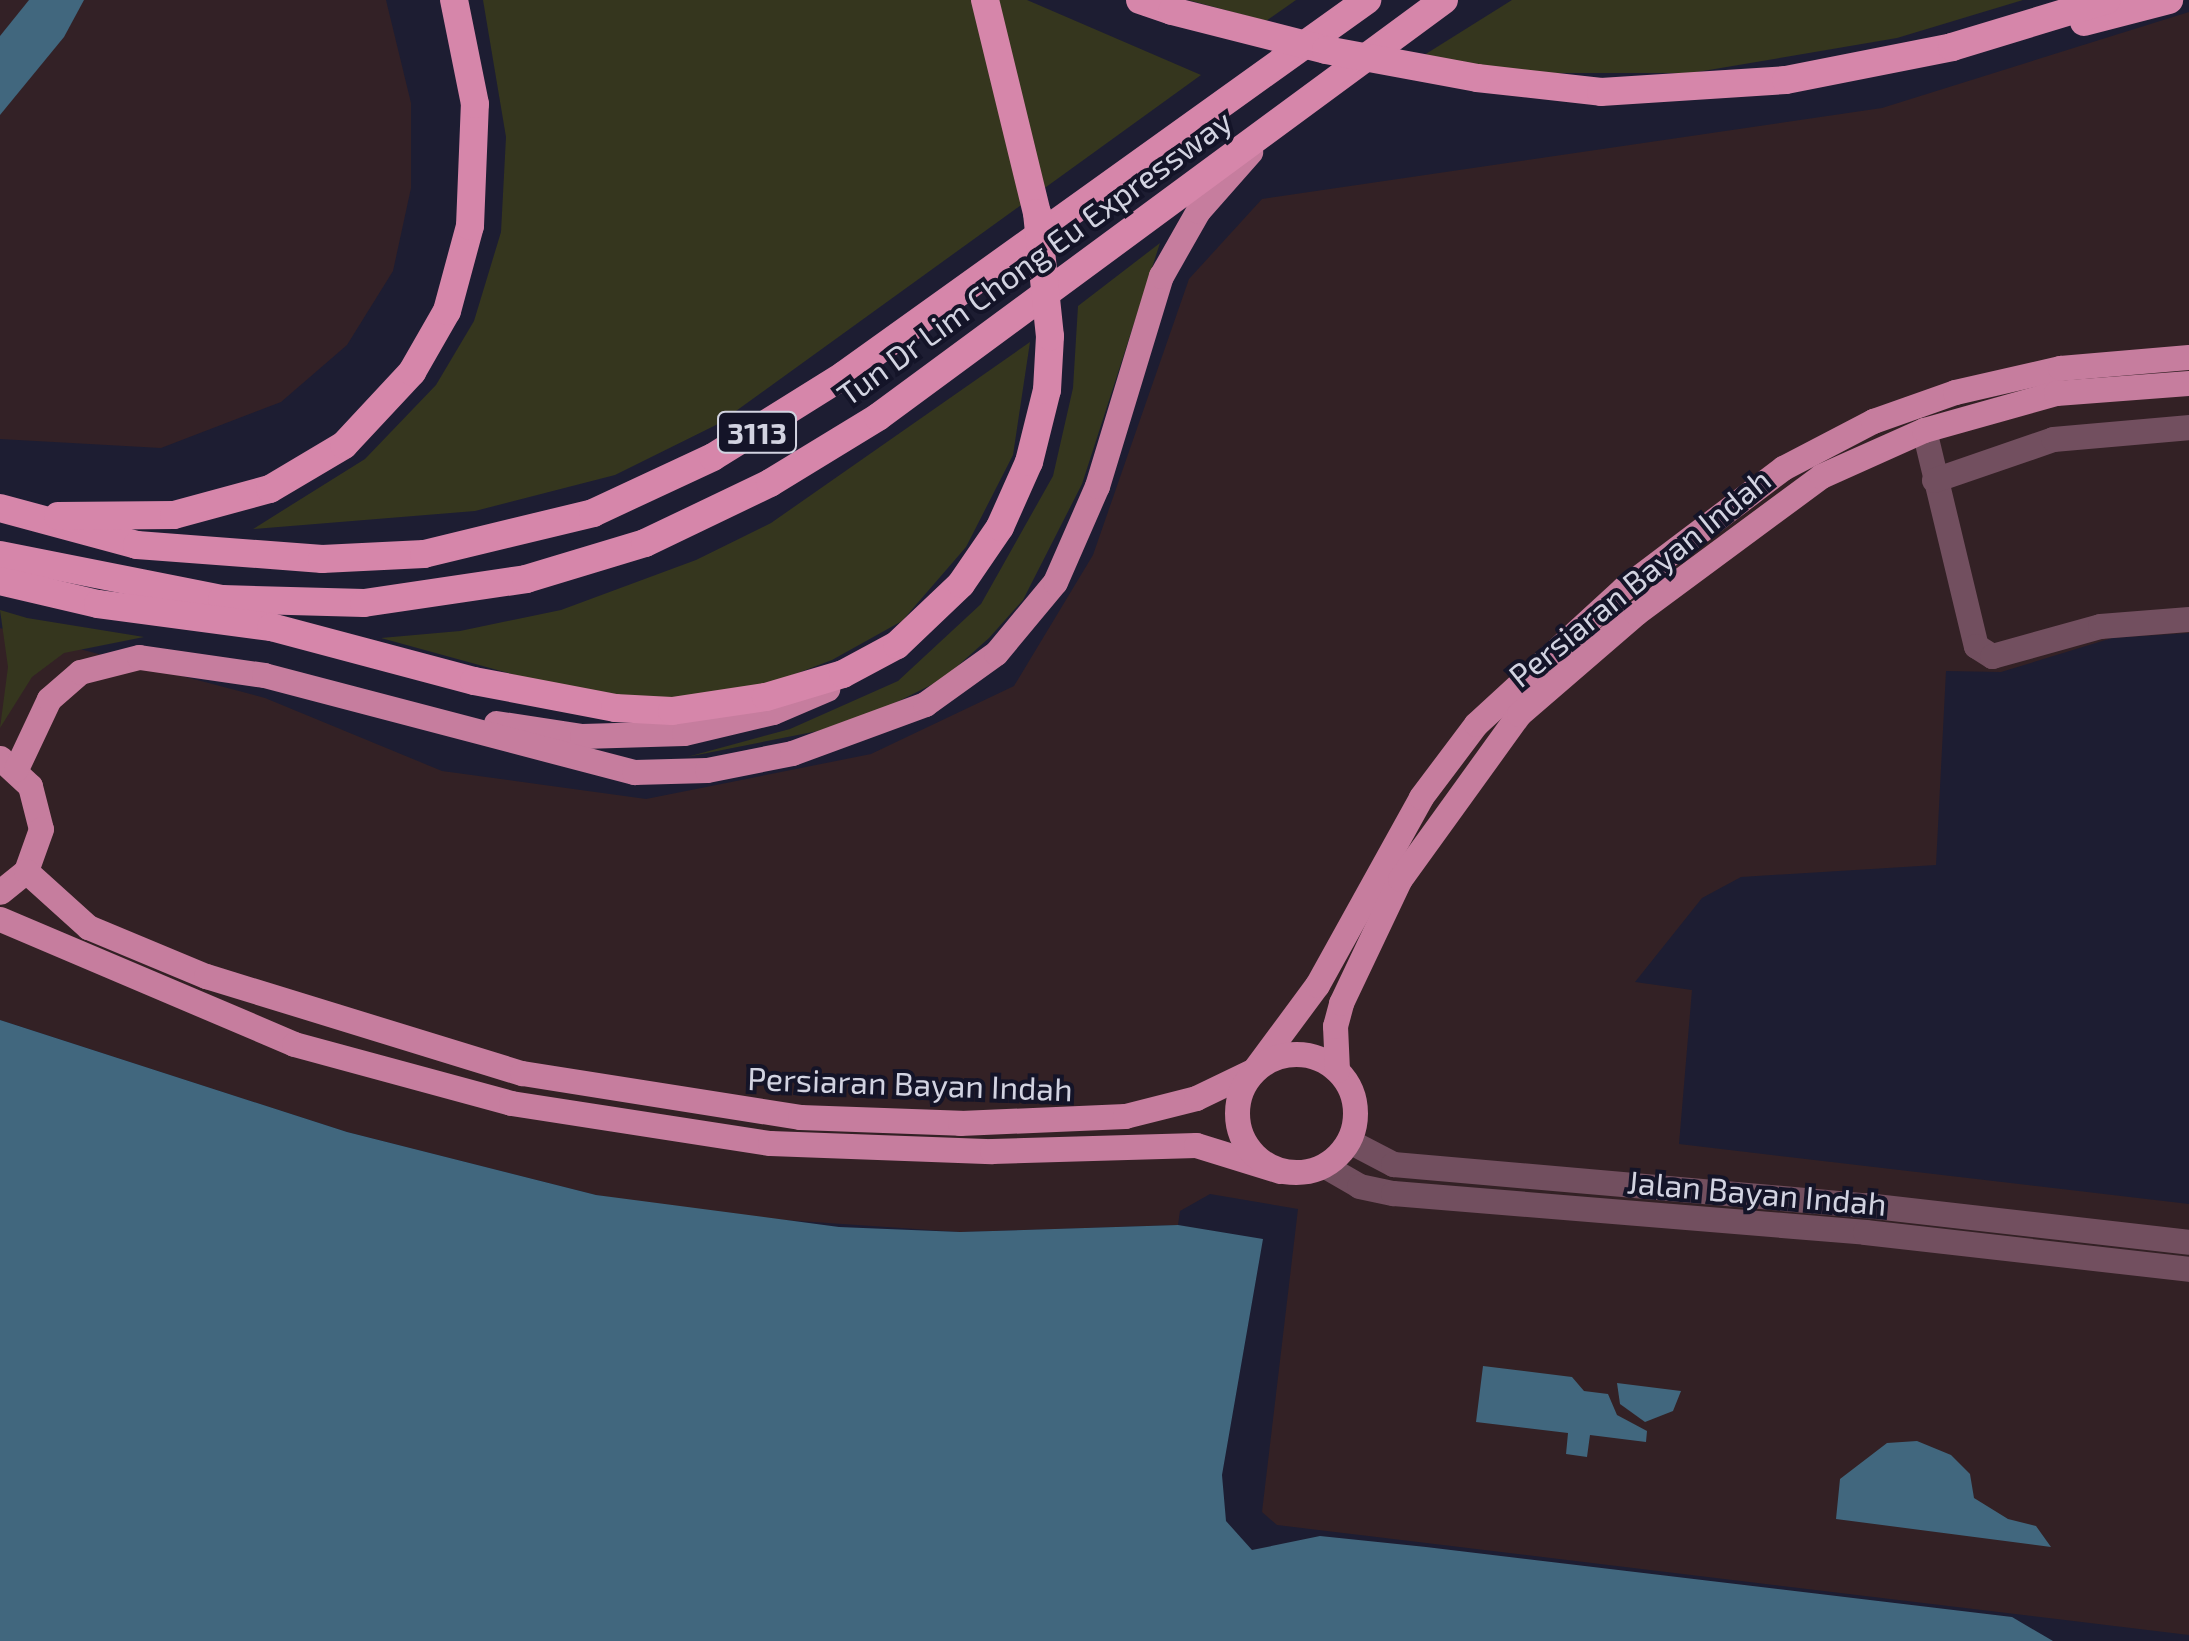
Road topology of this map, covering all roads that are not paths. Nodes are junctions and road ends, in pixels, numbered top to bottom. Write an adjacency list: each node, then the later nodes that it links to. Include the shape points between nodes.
1 (454, 0): 16 (highway, via 475,104 470,226 447,310 385,406 344,445 270,489 174,514)
2 (985, 0): 20 (highway, bridge, via 1039,224 1050,336 1038,432 1018,493 961,584)
3 (1140, 0): 8 (highway, bridge, via 1326,50 1601,92 1700,91 1820,75)
4 (1367, 0): 16 (highway, Tun Dr Lim Chong Eu Expressway / 3113, via 844,375 713,458 608,508 456,548 322,560 138,545)
5 (1444, 0): 9 (highway, Tun Dr Lim Chong Eu Expressway / 3113)
6 (2107, 0): 8 (highway)
7 (2170, 0): 8 (highway, via 2088,22)
8 (2060, 15)
9 (1272, 128): 17 (highway, Tun Dr Lim Chong Eu Expressway / 3113, via 878,417 720,510 616,552 424,598 300,604 222,599); 21 (main road, via 1198,210 1161,276 1097,486 1055,582 996,653 962,682 841,739 676,772 634,772 561,757)
10 (2189, 358): 26 (main road, Persiaran Bayan Indah, via 2060,368 1919,403 1783,468 1708,522 1623,589 1476,724 1420,796 1317,985)
11 (2189, 383): 13 (main road, Persiaran Bayan Indah, via 2056,393)
12 (2189, 427): 14 (street, via 2053,439)
13 (1924, 430): 14 (street); 27 (main road, Persiaran Bayan Indah, via 1821,476 1772,508 1519,714 1400,880 1341,1003 1334,1026)
14 (1934, 480): 19 (street, via 1976,646 1992,656 2100,626)
15 (0, 508): 16 (highway, Tun Dr Lim Chong Eu Expressway / 3113)
16 (40, 516)
17 (0, 555)
18 (0, 581): 20 (highway, via 98,604 271,627 474,681 615,708 672,712 766,697 843,674)
19 (2189, 619)
20 (896, 645): 21 (main road, via 815,695 684,732 582,736)
21 (426, 713): 22 (main road, via 264,675 161,658 109,660 80,672 40,710)
22 (8, 763): 23 (main road, via 39,807 36,851)
23 (26, 871): 24 (main road); 26 (main road, Persiaran Bayan Indah, via 88,927 206,976 522,1073 685,1103 886,1122 1088,1122 1196,1098)
24 (0, 892)
25 (0, 918): 30 (main road, Persiaran Bayan Indah, via 294,1044 512,1103 770,1143 992,1151 1196,1145)
26 (1254, 1070): 27 (main road, via 1286,1054 1322,1059); 30 (main road, via 1237,1101 1236,1119 1250,1152)
27 (1337, 1070): 28 (main road, via 1355,1103)
28 (1349, 1141): 29 (main road); 31 (street, Jalan Bayan Indah, via 1393,1164 2154,1225)
29 (1325, 1166): 30 (main road); 32 (street, Jalan Bayan Indah, via 1360,1186 1393,1193 1865,1232)
30 (1280, 1171)
31 (2189, 1242)
32 (2189, 1270)

